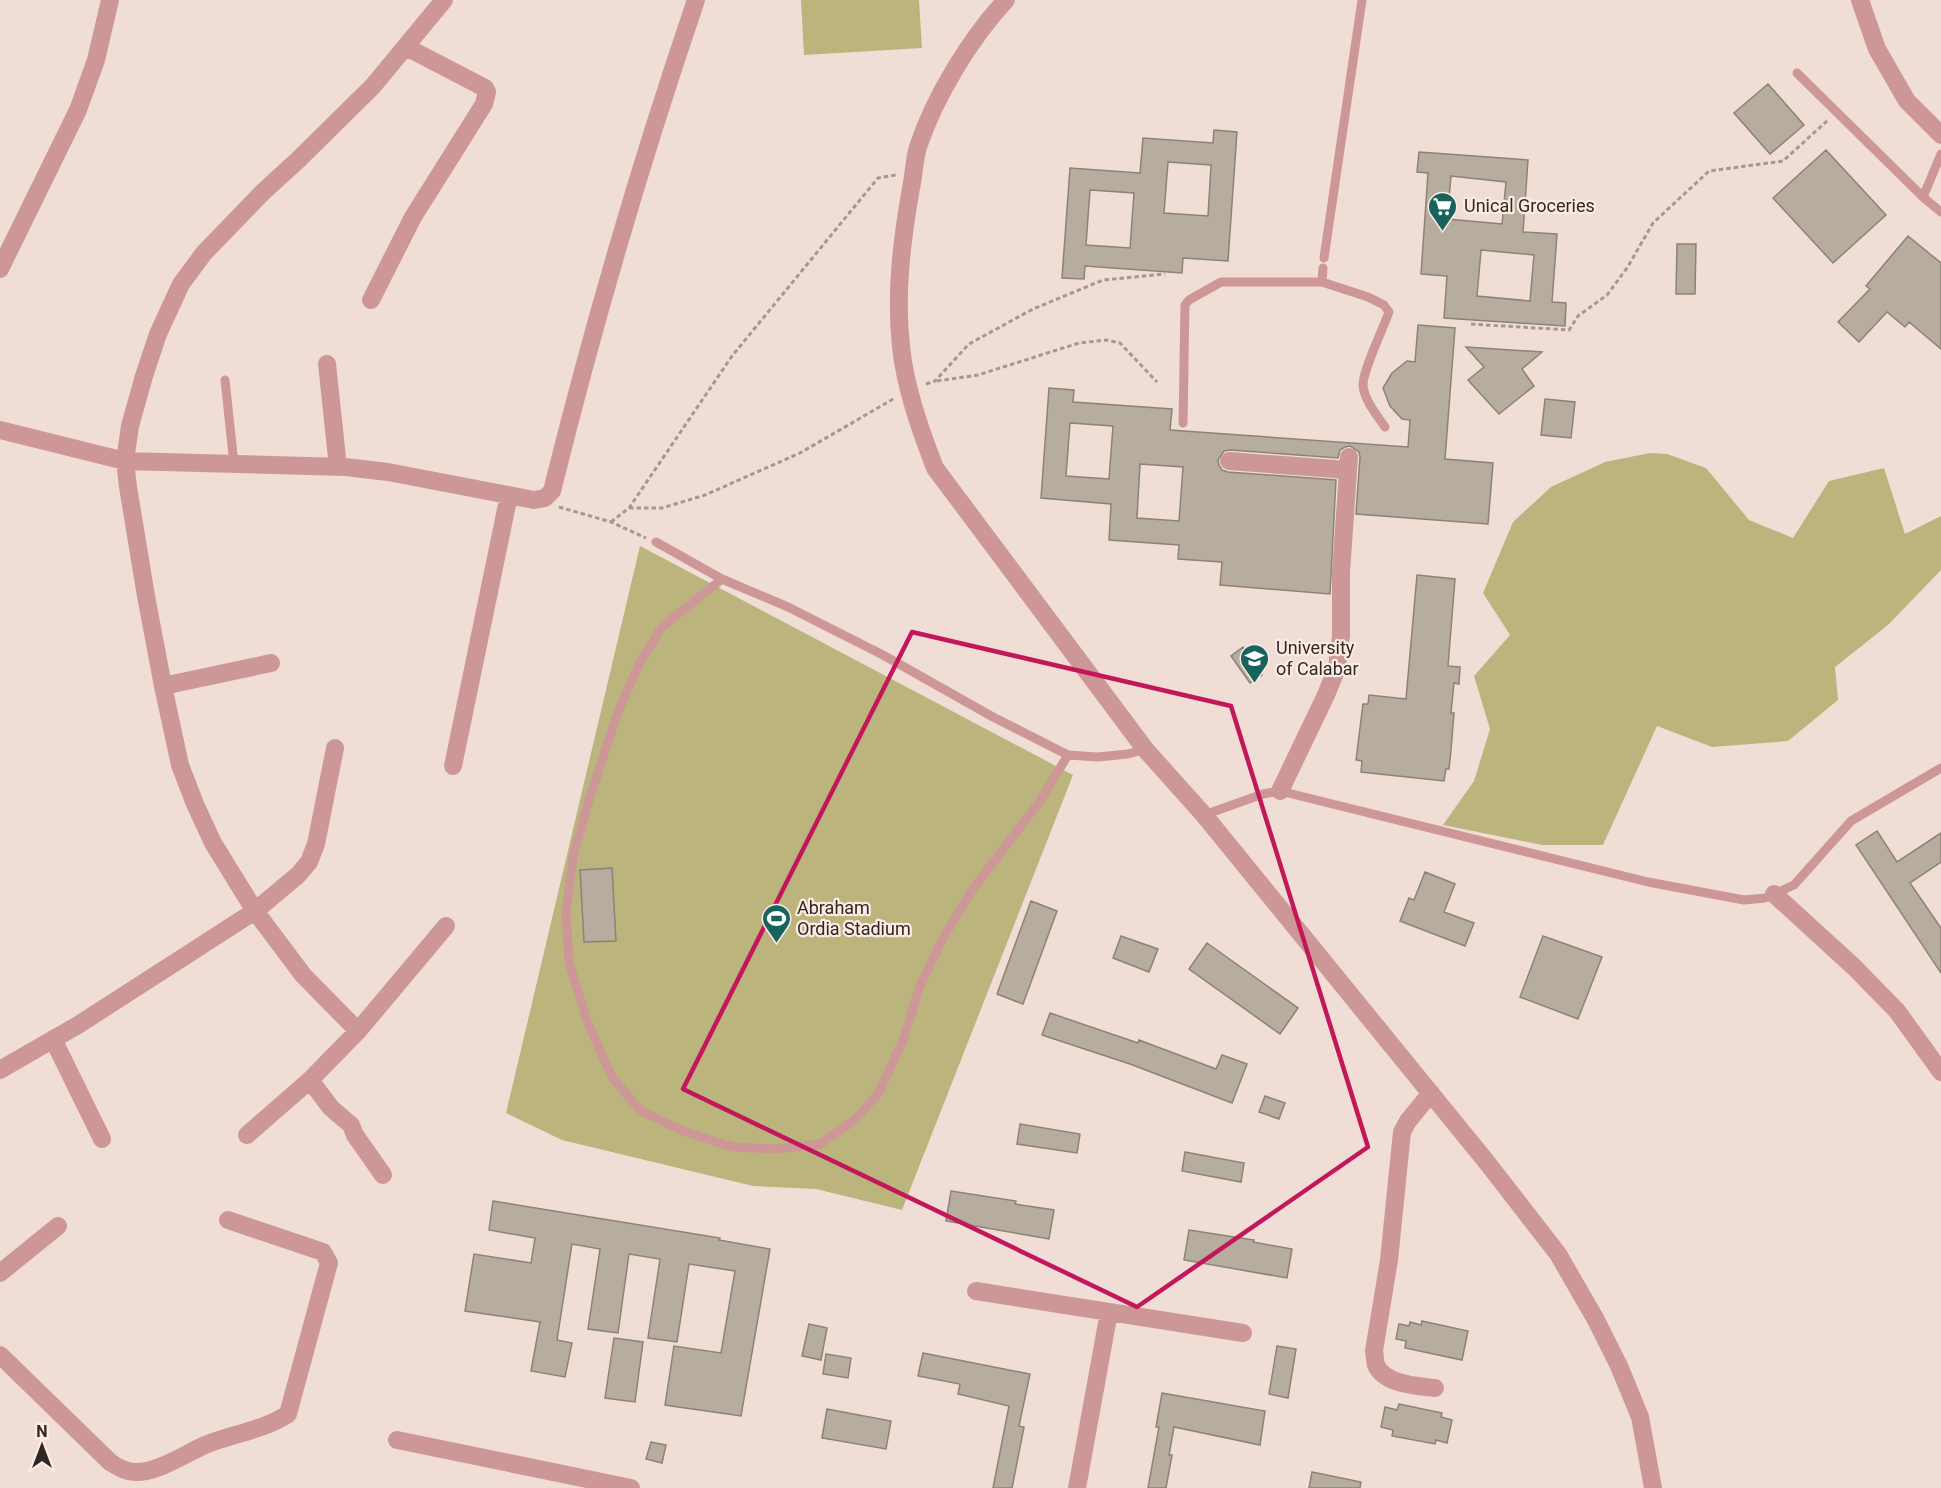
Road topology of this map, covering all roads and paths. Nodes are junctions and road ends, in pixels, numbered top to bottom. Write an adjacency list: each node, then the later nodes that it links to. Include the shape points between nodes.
1 (110, 0): 15 (street, via 96,60 78,110)
2 (444, 0): 7 (street)
3 (696, 0): 31 (street, via 661,103 579,382 552,491 545,498)
4 (1006, 0): 12 (street, via 947,81 918,148)
5 (1362, 0): 16 (lane)
6 (1860, 0): 10 (street, via 1877,50 1906,101)
7 (406, 47): 17 (street, via 488,92 413,217); 26 (street, via 373,86 204,253 181,284 144,376)
8 (1797, 73): 9 (lane)
9 (1837, 112): 13 (lane); 18 (path, via 1783,161 1709,171 1653,223 1607,295 1578,316 1569,330)
10 (1941, 135)
11 (1941, 154): 13 (lane)
12 (913, 175): 32 (path, via 878,178 732,356 629,508); 38 (street, via 902,239 901,346 909,390 935,468)
13 (1923, 197): 14 (lane)
14 (1941, 212)
15 (0, 269)
16 (1322, 282): 23 (lane, via 1221,282 1189,300 1185,305); 24 (lane, via 1368,297 1389,312 1363,385)
17 (371, 300)
18 (1471, 324)
19 (327, 364): 29 (street)
20 (225, 380): 28 (lane)
21 (935, 381): 22 (path, via 978,375 1079,343 1106,340 1120,343)
22 (1157, 382)
23 (1183, 423)
24 (1385, 427)
25 (0, 430): 26 (street)
26 (125, 461): 28 (street); 36 (street)
27 (1229, 461): 42 (street, via 1349,463 1336,668)
28 (234, 464): 29 (street)
29 (338, 467): 30 (street, via 388,472)
30 (509, 495): 31 (street); 40 (street)
31 (534, 500): 32 (path)
32 (611, 522): 33 (path)
33 (656, 542): 34 (lane)
34 (722, 579): 39 (lane, via 799,612); 39 (lane, via 662,627 639,664 618,712 573,857 566,913 569,962 587,1021 612,1077 641,1111 681,1130 733,1147 776,1149 820,1144 855,1120 879,1092 943,938 972,890 1040,801)
35 (271, 663): 36 (street)
36 (163, 686): 45 (street, via 190,794 213,843)
37 (335, 748): 45 (street, via 309,862)
38 (1145, 749): 39 (lane, via 1098,757); 43 (street)
39 (1068, 755)
40 (453, 766)
41 (1941, 768): 44 (lane, via 1851,821 1794,885)
42 (1280, 790): 43 (lane); 44 (lane, via 1648,882 1744,900)
43 (1204, 815): 52 (street)
44 (1774, 894): 50 (street, via 1898,1011)
45 (255, 911): 47 (street, via 303,975); 48 (street)
46 (446, 926): 47 (street)
47 (358, 1031): 51 (street)
48 (53, 1039): 49 (street); 54 (street)
49 (0, 1070)
50 (1941, 1072)
51 (310, 1080): 53 (street); 55 (street, via 331,1108 351,1125)
52 (1431, 1093): 63 (street, via 1402,1132 1389,1260 1374,1351 1376,1365 1394,1380); 67 (street, via 1558,1254 1596,1320 1640,1417)
53 (248, 1135)
54 (102, 1139)
55 (383, 1175)
56 (228, 1220): 62 (street, via 323,1252 329,1263 288,1414 277,1421 206,1445 151,1470 124,1471)
57 (58, 1226): 58 (street)
58 (0, 1273)
59 (976, 1291): 60 (street)
60 (1109, 1312): 61 (street); 66 (street)
61 (1243, 1334)
62 (0, 1355)
63 (1435, 1389)
64 (398, 1440): 65 (street)
65 (631, 1488)
66 (1077, 1488)
67 (1653, 1488)

